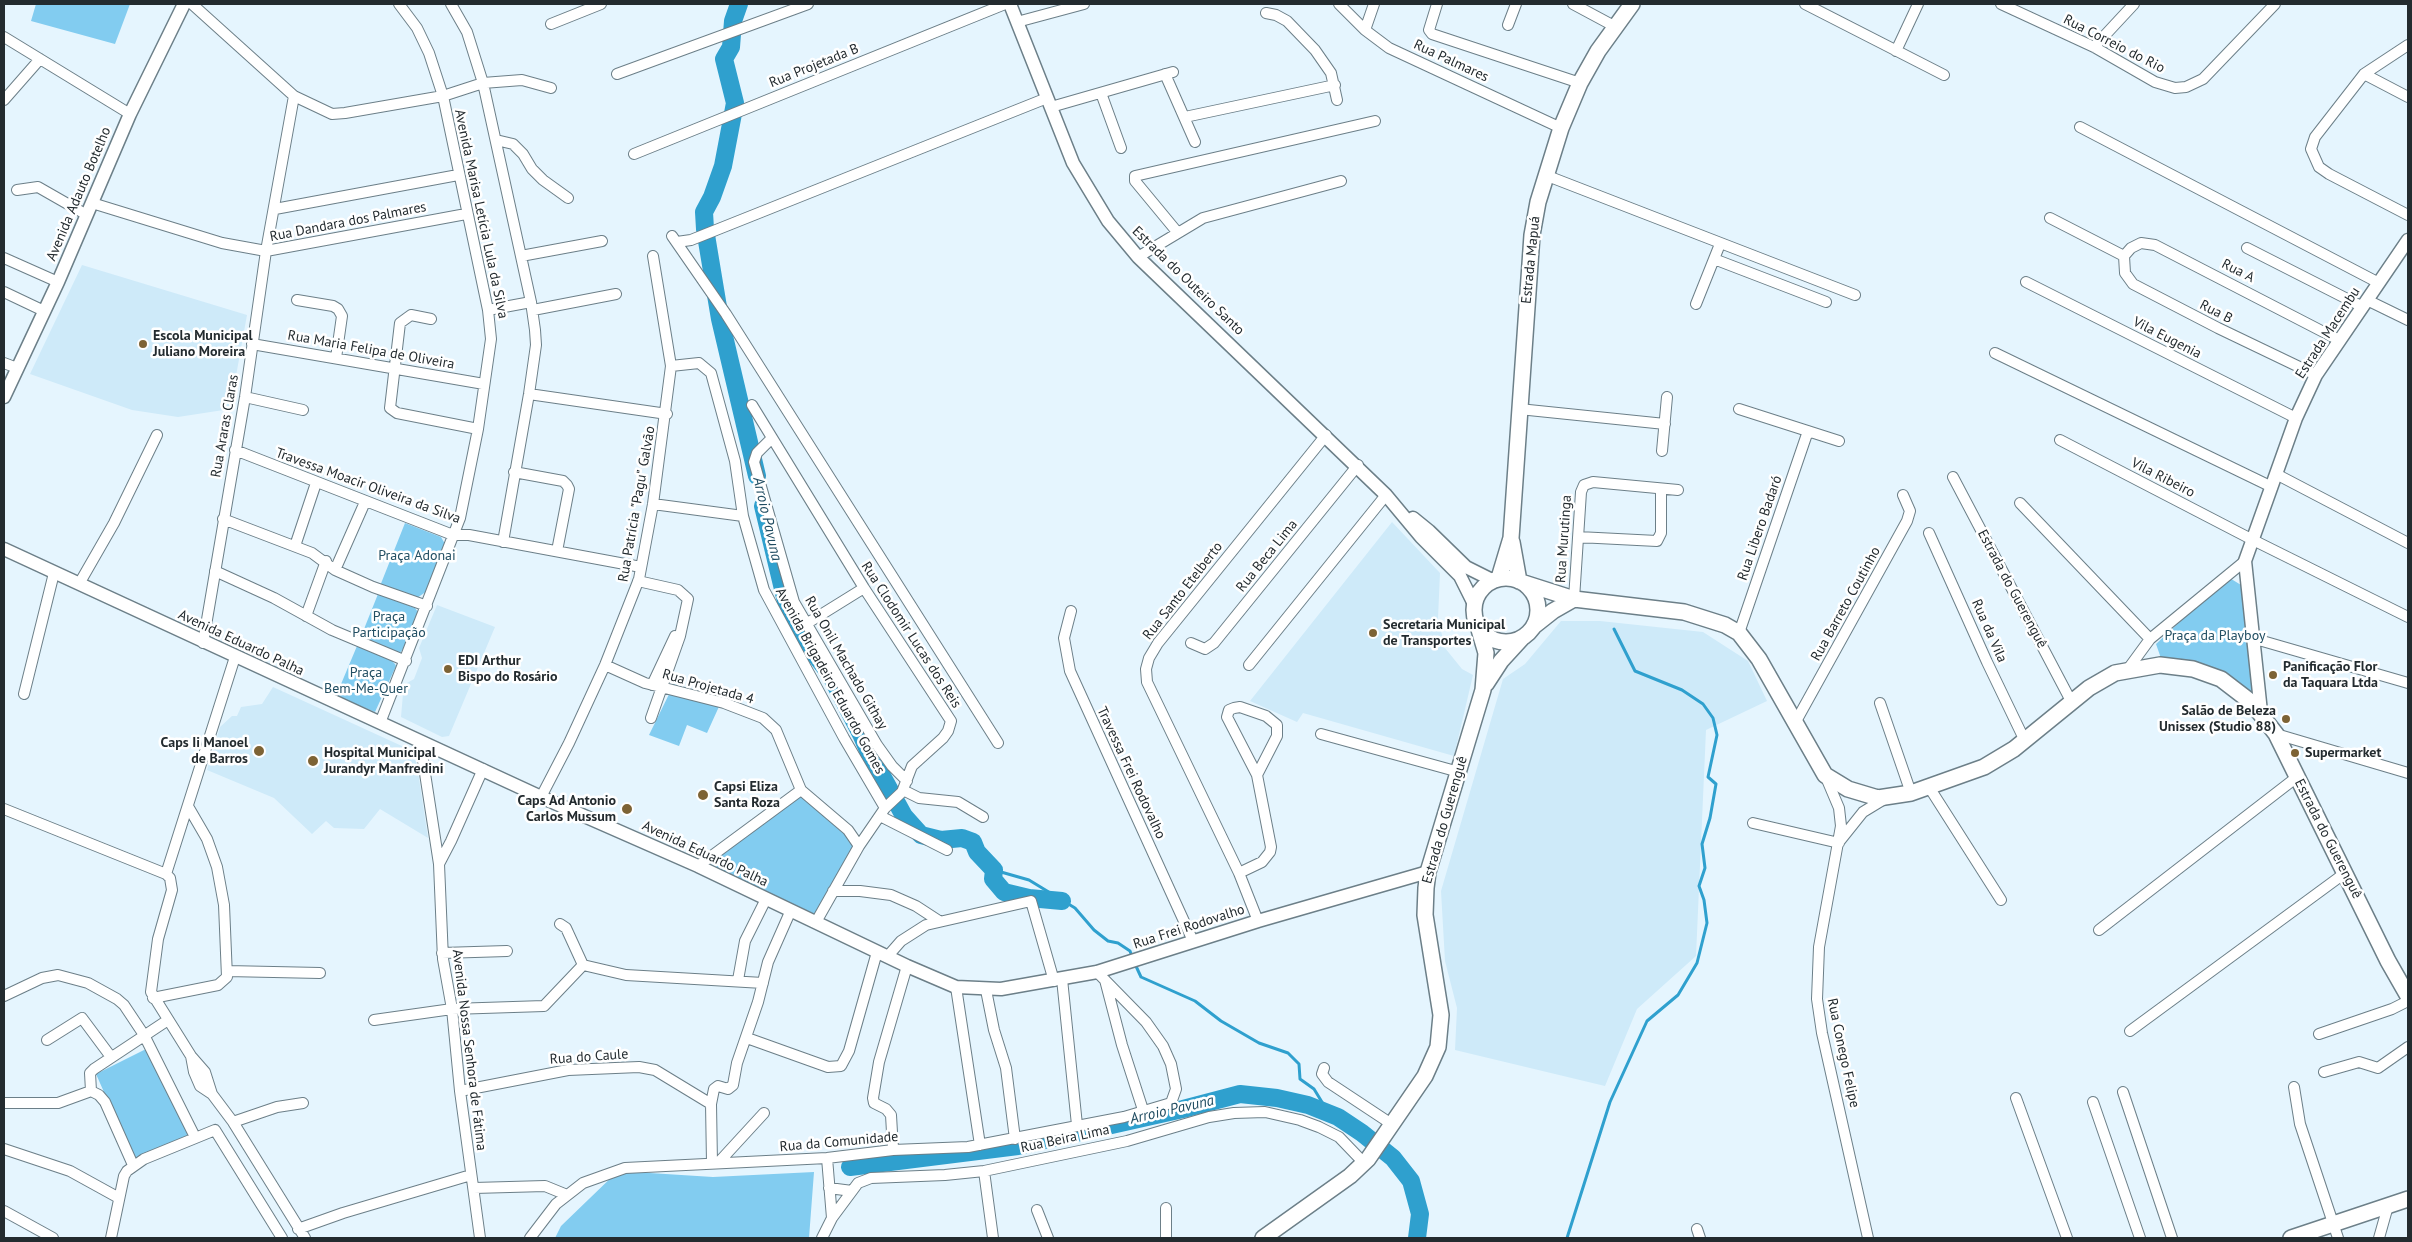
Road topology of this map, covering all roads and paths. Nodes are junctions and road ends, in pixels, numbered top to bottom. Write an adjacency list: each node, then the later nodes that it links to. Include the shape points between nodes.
1 (184, 4): 46 (street, Avenida Adauto Botelho)
2 (192, 4): 40 (street)
3 (399, 4): 41 (street, Avenida Marisa Letícia Lula da Silva, via 417,28)
4 (451, 4): 35 (street, via 466,32)
5 (601, 4): 23 (street)
6 (808, 4): 32 (street)
7 (1005, 4): 54 (street, Rua Projetada B)
8 (1010, 4): 22 (street, Estrada do Outeiro Santo)
9 (1084, 4): 22 (street)
10 (1339, 4): 26 (street, Rua Palmares)
11 (1374, 4): 26 (street)
12 (1437, 4): 36 (street, via 1429,30 1432,34)
13 (1516, 4): 24 (street)
14 (1573, 4): 25 (street)
15 (1632, 4): 25 (main road, Estrada Mapuá)
16 (1805, 4): 30 (street)
17 (1918, 4): 30 (street)
18 (2001, 4): 29 (street, Rua Correio do Rio)
19 (2134, 4): 29 (street)
20 (2275, 4): 29 (street, Rua Correio do Rio, via 2203,79 2186,87 2175,88 2156,82)
21 (1266, 13): 37 (street, via 1276,14 1296,29 1325,62)
22 (1017, 22): 45 (street, Estrada do Outeiro Santo)
23 (551, 24)
24 (1508, 25)
25 (1614, 26): 36 (main road, Estrada Mapuá)
26 (1365, 30): 50 (street, Rua Palmares, via 1389,48)
27 (4, 37): 31 (street)
28 (2408, 45): 33 (street)
29 (2094, 47)
30 (1896, 51): 34 (street)
31 (40, 59): 43 (street); 46 (street)
32 (617, 74)
33 (2364, 74): 42 (street); 63 (street, via 2315,137 2311,149 2314,159 2329,174)
34 (1944, 75)
35 (483, 83): 38 (street, via 522,80); 41 (street); 51 (street)
36 (1580, 84): 50 (main road, Estrada Mapuá)
37 (1335, 85): 44 (street); 47 (street)
38 (551, 88)
39 (1101, 93): 45 (street); 47 (street, via 1169,73); 53 (street)
40 (294, 96): 41 (street, via 332,114); 61 (street, Rua Araras Claras)
41 (443, 96): 55 (street, Avenida Marisa Letícia Lula da Silva)
42 (2408, 97)
43 (4, 100)
44 (1337, 100)
45 (1049, 102): 74 (street, Estrada do Outeiro Santo, via 1082,179 1108,221); 192 (street, Rua Clodomir Lucas dos Reis, via 691,240 675,239)
46 (130, 114): 60 (street, Avenida Adauto Botelho)
47 (1185, 117): 52 (street)
48 (1375, 121): 65 (street, via 1135,176 1135,181)
49 (2080, 127): 79 (street)
50 (1561, 128): 56 (main road, Estrada Mapuá)
51 (496, 140): 59 (street, via 513,144 543,180); 71 (street)
52 (1195, 142)
53 (1121, 148)
54 (634, 154)
55 (458, 175): 61 (street, Rua Dandara dos Palmares); 62 (street, Avenida Marisa Letícia Lula da Silva)
56 (1544, 175): 68 (street); 108 (main road, Estrada Mapuá, via 1532,235)
57 (1341, 181): 65 (street, via 1213,214)
58 (17, 190): 60 (street, Rua Dandara dos Palmares, via 38,187)
59 (568, 198)
60 (89, 209): 70 (street, Rua Dandara dos Palmares); 77 (street, Avenida Adauto Botelho)
61 (275, 209): 70 (street, Rua Araras Claras)
62 (466, 214): 70 (street, Rua Dandara dos Palmares); 88 (street, Avenida Marisa Letícia Lula da Silva)
63 (2408, 215)
64 (2050, 218): 73 (street)
65 (1178, 233): 74 (street)
66 (2408, 240): 79 (street, Estrada Macembu)
67 (602, 241): 71 (street)
68 (1720, 244): 76 (street); 82 (street)
69 (2247, 248): 85 (street)
70 (266, 251): 93 (street, Rua Araras Claras)
71 (521, 256): 87 (street)
72 (652, 256): 97 (street, Rua Patrícia "Pagu" Galvão)
73 (2124, 256): 92 (street, Rua A, via 2142,243 2155,245); 100 (street, Rua B, via 2126,274 2133,284)
74 (1138, 257): 115 (street, Estrada do Outeiro Santo)
75 (4, 258): 77 (street)
76 (1714, 259): 84 (street); 86 (street)
77 (58, 282): 89 (street, Avenida Adauto Botelho)
78 (2026, 282): 111 (street, Vila Eugenia)
79 (2379, 283): 85 (street, Estrada Macembu)
80 (4, 292): 89 (street)
81 (616, 294): 87 (street)
82 (1855, 295)
83 (297, 300): 95 (street, via 338,309 342,316)
84 (1826, 302)
85 (2365, 303): 91 (street); 92 (street, Estrada Macembu)
86 (1696, 304)
87 (532, 306): 88 (street); 102 (street, via 536,345)
88 (488, 310): 101 (street, Avenida Marisa Letícia Lula da Silva, via 491,349)
89 (44, 311): 98 (street, Avenida Adauto Botelho)
90 (431, 319): 99 (street, via 411,314 400,323)
91 (2408, 320)
92 (2339, 340): 100 (street, Estrada Macembu)
93 (252, 344): 95 (street, Rua Maria Felipa de Oliveira); 104 (street, Rua Araras Claras)
94 (1995, 353): 127 (street)
95 (336, 358): 99 (street, Rua Maria Felipa de Oliveira)
96 (4, 363): 98 (street)
97 (672, 366): 110 (street, Rua Patrícia "Pagu" Galvão); 136 (street, Avenida Brigadeiro Eduardo Gomes, via 699,363 710,372 732,451)
98 (16, 368): 103 (street, Avenida Adauto Botelho)
99 (395, 368): 101 (street, Rua Maria Felipa de Oliveira); 113 (street, via 392,412)
100 (2316, 375): 111 (street, Estrada Macembu)
101 (484, 384): 113 (street, Avenida Marisa Letícia Lula da Silva)
102 (529, 394): 110 (street); 123 (street)
103 (4, 397)
104 (245, 397): 109 (street); 120 (street, Rua Araras Claras)
105 (1667, 397): 112 (street)
106 (752, 405): 117 (street, Rua Clodomir Lucas dos Reis)
107 (1739, 408): 114 (street)
108 (1519, 409): 112 (street); 141 (main road, Estrada Mapuá)
109 (303, 410)
110 (667, 414): 134 (street, Rua Patrícia "Pagu" Galvão)
111 (2296, 418): 124 (street, Estrada Macembu)
112 (1665, 424): 121 (street)
113 (478, 429): 139 (street, Avenida Marisa Letícia Lula da Silva, via 465,499)
114 (1808, 431): 119 (street); 168 (street, Rua Libero Badaró)
115 (1326, 434): 122 (street, Estrada do Outeiro Santo); 219 (street, Rua Santo Etelberto, via 1158,644 1146,669 1148,682)
116 (157, 435): 157 (street, via 114,523)
117 (771, 439): 158 (street, Rua Clodomir Lucas dos Reis); 165 (street, Rua Onil Machado Githay, via 757,453 754,462 790,589)
118 (2060, 440): 142 (street, Vila Ribeiro)
119 (1839, 441)
120 (236, 450): 126 (street, Travessa Moacir Oliveira da Silva); 137 (street, Rua Araras Claras)
121 (1662, 451)
122 (1358, 465): 130 (street, Estrada do Outeiro Santo); 172 (street, Rua Beca Lima, via 1214,643 1205,649)
123 (514, 472): 143 (street); 147 (street, via 567,484 569,489)
124 (2276, 474): 127 (street, Estrada Macembu); 144 (street)
125 (1953, 477): 182 (street, Estrada do Guerenguê)
126 (316, 483): 132 (street, Travessa Moacir Oliveira da Silva); 145 (street)
127 (2272, 487): 142 (street, Estrada Macembu)
128 (1661, 489): 129 (street); 140 (street, Rua Murutinga, via 1586,483 1581,492); 140 (street, via 1661,534 1657,541)
129 (1678, 490)
130 (1386, 494): 135 (street, Estrada do Outeiro Santo); 176 (street)
131 (1903, 495): 187 (street, Rua Barreto Coutinho, via 1910,510 1907,521)
132 (365, 502): 139 (street, Travessa Moacir Oliveira da Silva); 151 (street)
133 (2020, 503): 170 (street)
134 (653, 504): 136 (street); 150 (street, Rua Patrícia "Pagu" Galvão)
135 (1399, 508): 154 (street, Estrada do Outeiro Santo, via 1429,531 1466,567); 160 (street, Estrada do Outeiro Santo, via 1460,576)
136 (743, 516): 208 (street, Avenida Brigadeiro Eduardo Gomes, via 764,590 776,615)
137 (223, 518): 145 (street); 152 (street, Rua Araras Claras)
138 (1929, 533): 191 (street, Rua da Vila)
139 (453, 535): 143 (street, Travessa Moacir Oliveira da Silva); 161 (street, Avenida Marisa Letícia Lula da Silva)
140 (1578, 537): 159 (street, Rua Murutinga)
141 (1511, 538): 154 (main road, Estrada Mapuá, via 1504,567); 156 (main road, Estrada Mapuá)
142 (2253, 540): 149 (street, Estrada Macembu); 164 (street, Vila Ribeiro)
143 (503, 542): 147 (street, Travessa Moacir Oliveira da Silva)
144 (2408, 543)
145 (295, 546): 148 (street)
146 (4, 550): 153 (street, Avenida Eduardo Palha)
147 (557, 551): 150 (street, Travessa Moacir Oliveira da Silva)
148 (326, 561): 151 (street); 163 (street)
149 (2246, 561): 169 (street, Estrada Macembu); 170 (street)
150 (641, 566): 155 (street, Rua Patrícia "Pagu" Galvão)
151 (335, 570): 161 (street)
152 (216, 571): 163 (street); 171 (street, Rua Araras Claras)
153 (54, 573): 157 (street, Avenida Eduardo Palha); 181 (street)
154 (1496, 579): 156 (main road); 160 (main road, via 1480,590)
155 (638, 581): 175 (street, Rua Patrícia "Pagu" Galvão); 179 (street, via 684,593 688,599 681,632)
156 (1521, 582): 159 (main road, Estrada do Guerenguê); 167 (main road, via 1530,589 1537,604 1538,612)
157 (79, 584): 171 (street, Avenida Eduardo Palha)
158 (864, 588): 165 (street); 200 (street, Rua Clodomir Lucas dos Reis, via 951,721 943,738 912,766)
159 (1574, 599): 167 (main road, Estrada do Guerenguê); 168 (main road, Estrada do Guerenguê, via 1700,616)
160 (1474, 604): 166 (main road)
161 (427, 606): 174 (street, Avenida Marisa Letícia Lula da Silva)
162 (1071, 611): 231 (street, Travessa Frei Rodovalho, via 1064,638 1070,671)
163 (306, 616): 174 (street)
164 (2408, 617)
165 (806, 624): 200 (street, Rua Onil Machado Githay)
166 (1478, 626): 167 (main road, via 1483,633 1499,641 1508,642); 180 (main road, Estrada do Guerenguê, via 1486,653)
167 (1528, 632): 180 (main road, Estrada do Guerenguê, via 1501,661)
168 (1739, 634): 187 (main road, Estrada do Guerenguê, via 1759,659)
169 (2252, 638): 178 (street); 184 (street, Estrada Macembu)
170 (2150, 639): 177 (street)
171 (204, 643): 173 (street, Avenida Eduardo Palha)
172 (1191, 643)
173 (235, 657): 186 (street, Avenida Eduardo Palha); 206 (street)
174 (406, 661): 186 (street, Avenida Marisa Letícia Lula da Silva)
175 (605, 665): 179 (street, Rua Projetada 4); 204 (street, Rua Patrícia "Pagu" Galvão)
176 (1249, 665)
177 (2128, 669): 182 (main road, Estrada do Guerenguê, via 2102,679); 184 (main road, Estrada do Guerenguê, via 2160,665 2207,673 2236,689)
178 (2407, 680)
179 (657, 686): 185 (street); 201 (street, Rua Projetada 4, via 724,703 763,718 776,730)
180 (1483, 690): 194 (main road, Estrada do Guerenguê)
181 (24, 694)
182 (2071, 701): 191 (main road, Estrada do Guerenguê)
183 (1880, 703): 203 (street)
184 (2261, 712): 189 (main road, Estrada do Guerenguê)
185 (651, 718)
186 (380, 723): 190 (street, Avenida Eduardo Palha)
187 (1795, 724): 197 (main road, Estrada do Guerenguê)
188 (1321, 734): 194 (street)
189 (2276, 734): 195 (street); 198 (main road, Estrada do Guerenguê)
190 (420, 741): 193 (street, Avenida Eduardo Palha); 216 (street, Avenida Nossa Senhora de Fátima)
191 (2025, 741): 199 (main road, Estrada do Guerenguê, via 1984,767)
192 (998, 743)
193 (483, 769): 204 (street, Avenida Eduardo Palha); 216 (street, Avenida Nossa Senhora de Fátima)
194 (1459, 772): 218 (main road, Estrada do Guerenguê)
195 (2408, 774)
196 (1257, 775): 196 (street, via 1277,736 1277,725 1266,716 1234,708 1229,710 1227,717); 219 (street, via 1270,852 1262,862)
197 (1826, 775): 202 (main road, Estrada do Guerenguê); 209 (street, Rua Conego Felipe)
198 (2297, 777): 221 (main road, Estrada do Guerenguê); 230 (street)
199 (1929, 787): 203 (main road, Estrada do Guerenguê); 224 (street)
200 (904, 788): 208 (street, Rua Clodomir Lucas dos Reis); 211 (street, via 919,798 958,802)
201 (801, 790): 214 (street, Rua Projetada 4, via 848,830); 217 (street)
202 (1857, 793): 205 (main road, Estrada do Guerenguê); 209 (street, via 1846,795); 210 (street, via 1864,802)
203 (1911, 793): 205 (main road, Estrada do Guerenguê)
204 (541, 797): 217 (street, Avenida Eduardo Palha)
205 (1887, 798): 210 (street, Rua Conego Felipe)
206 (189, 808): 220 (street); 237 (street, via 207,839 217,867 224,905)
207 (4, 809): 220 (street)
208 (885, 809): 214 (street, Rua Clodomir Lucas dos Reis); 215 (street)
209 (1840, 812): 213 (street, Rua Conego Felipe)
210 (1863, 812): 213 (street, Rua Conego Felipe)
211 (983, 816)
212 (1753, 823): 213 (street)
213 (1839, 843): 310 (street, Rua Conego Felipe, via 1822,931 1817,999)
214 (859, 846): 222 (street, Rua Clodomir Lucas dos Reis)
215 (947, 850)
216 (439, 864): 233 (street, Avenida Nossa Senhora de Fátima)
217 (698, 866): 223 (street, Avenida Eduardo Palha)
218 (1428, 872): 227 (street, Rua Frei Rodovalho); 274 (main road, Estrada do Guerenguê, via 1425,915 1442,1027 1428,1072)
219 (1239, 873): 227 (street, Rua Santo Etelberto)
220 (166, 874): 247 (street, via 172,890 154,961)
221 (2345, 874): 246 (main road, Estrada do Guerenguê); 252 (street)
222 (833, 891): 226 (street, via 891,896); 228 (street, Rua Clodomir Lucas dos Reis)
223 (766, 899): 225 (street, Avenida Eduardo Palha); 240 (street, via 745,940)
224 (2001, 900)
225 (791, 910): 228 (street, Avenida Eduardo Palha); 242 (street, via 771,953)
226 (939, 920): 234 (street, via 912,933); 241 (street, via 1031,901)
227 (1258, 921): 231 (street, Rua Frei Rodovalho)
228 (816, 922): 234 (street, Avenida Eduardo Palha)
229 (560, 924): 235 (street, via 566,928)
230 (2099, 930)
231 (1193, 941): 239 (street, Rua Frei Rodovalho, via 1116,967)
232 (507, 952): 233 (street)
233 (442, 953): 249 (street, Avenida Nossa Senhora de Fátima)
234 (882, 954): 236 (street, Avenida Eduardo Palha); 255 (street, via 841,1066 828,1067)
235 (582, 965): 240 (street, via 626,975); 249 (street, via 544,1006)
236 (907, 966): 243 (street, Avenida Eduardo Palha); 279 (street, via 879,1062 873,1098 874,1103 891,1115)
237 (227, 971): 238 (street); 247 (street, via 225,980 218,985)
238 (320, 973)
239 (1101, 976): 241 (street, Rua Frei Rodovalho); 271 (street); 271 (street, Rua da Comunidade, via 1146,1022 1171,1064 1176,1089 1171,1102)
240 (738, 980): 242 (street)
241 (1058, 980): 244 (street, Rua Frei Rodovalho); 273 (street)
242 (763, 983): 255 (street)
243 (956, 987): 244 (street, Rua Frei Rodovalho); 277 (street)
244 (986, 990): 276 (street, via 1006,1068)
245 (4, 996): 254 (street, via 42,978 70,977 117,999)
246 (2408, 996)
247 (153, 998): 250 (street)
248 (2408, 1001): 253 (street, via 2392,1010)
249 (452, 1008): 251 (street); 263 (street, Avenida Nossa Senhora de Fátima)
250 (168, 1020): 254 (street); 272 (street, via 191,1056 200,1086 212,1094)
251 (374, 1020)
252 (2130, 1031)
253 (2319, 1034)
254 (144, 1036): 258 (street); 275 (street)
255 (747, 1038): 269 (street, via 733,1085 728,1089 715,1087)
256 (48, 1040): 258 (street, via 82,1018)
257 (2408, 1047): 260 (street, via 2378,1068 2359,1062)
258 (111, 1057): 262 (street, via 91,1071)
259 (1324, 1068): 274 (street, via 1322,1074 1328,1082)
260 (2324, 1072)
261 (2294, 1087): 297 (street, via 2300,1124)
262 (91, 1091): 267 (street, via 58,1104); 283 (street, via 106,1102)
263 (460, 1091): 269 (street, Rua do Caule, via 568,1070 639,1067 655,1070); 285 (street, Avenida Nossa Senhora de Fátima)
264 (2123, 1092): 313 (street)
265 (2016, 1098): 311 (street)
266 (2093, 1102): 312 (street)
267 (4, 1103)
268 (303, 1103): 272 (street, via 277,1107)
269 (711, 1104): 282 (street)
270 (764, 1113): 282 (street)
271 (1144, 1113): 273 (street, Rua da Comunidade)
272 (233, 1122): 298 (street)
273 (1077, 1125): 276 (street, Rua da Comunidade)
274 (1391, 1127): 281 (main road, Estrada do Guerenguê)
275 (195, 1136): 283 (street); 301 (street, via 215,1130)
276 (1015, 1139): 277 (street, Rua da Comunidade)
277 (980, 1145): 279 (street, Rua da Comunidade, via 944,1150)
278 (4, 1149): 290 (street, via 70,1171)
279 (894, 1150): 280 (street, Rua da Comunidade)
280 (827, 1158): 282 (street, Rua da Comunidade); 287 (street)
281 (1366, 1161): 284 (street, Rua Beira Lima, via 1330,1132 1283,1116 1248,1112 1209,1117 1127,1141); 309 (main road, Estrada do Guerenguê)
282 (716, 1163): 289 (street, Rua da Comunidade, via 626,1168 583,1182)
283 (134, 1165): 290 (street, via 124,1176)
284 (984, 1171): 288 (street, Rua Beira Lima, via 876,1177 863,1181); 306 (street)
285 (471, 1175): 286 (street, Avenida Nossa Senhora de Fátima); 298 (street)
286 (474, 1188): 289 (street, via 546,1186); 303 (street, Avenida Nossa Senhora de Fátima)
287 (829, 1188): 288 (street); 296 (street)
288 (852, 1190): 296 (street, Rua Beira Lima)
289 (567, 1195): 304 (street, Rua da Comunidade)
290 (119, 1198): 300 (street)
291 (2408, 1199): 292 (main road)
292 (2388, 1206): 297 (main road); 316 (street)
293 (1166, 1208): 308 (street)
294 (1037, 1210): 307 (street)
295 (4, 1211): 299 (street)
296 (832, 1218): 305 (street, Rua Beira Lima)
297 (2335, 1223): 314 (main road); 315 (street)
298 (298, 1229): 302 (street)
299 (53, 1238)
300 (112, 1238)
301 (282, 1238)
302 (305, 1238)
303 (480, 1238)
304 (530, 1238)
305 (822, 1238)
306 (993, 1238)
307 (1048, 1238)
308 (1166, 1238)
309 (1263, 1238)
310 (1868, 1238)
311 (2067, 1238)
312 (2140, 1238)
313 (2172, 1238)
314 (2291, 1238)
315 (2338, 1238)
316 (2379, 1238)

